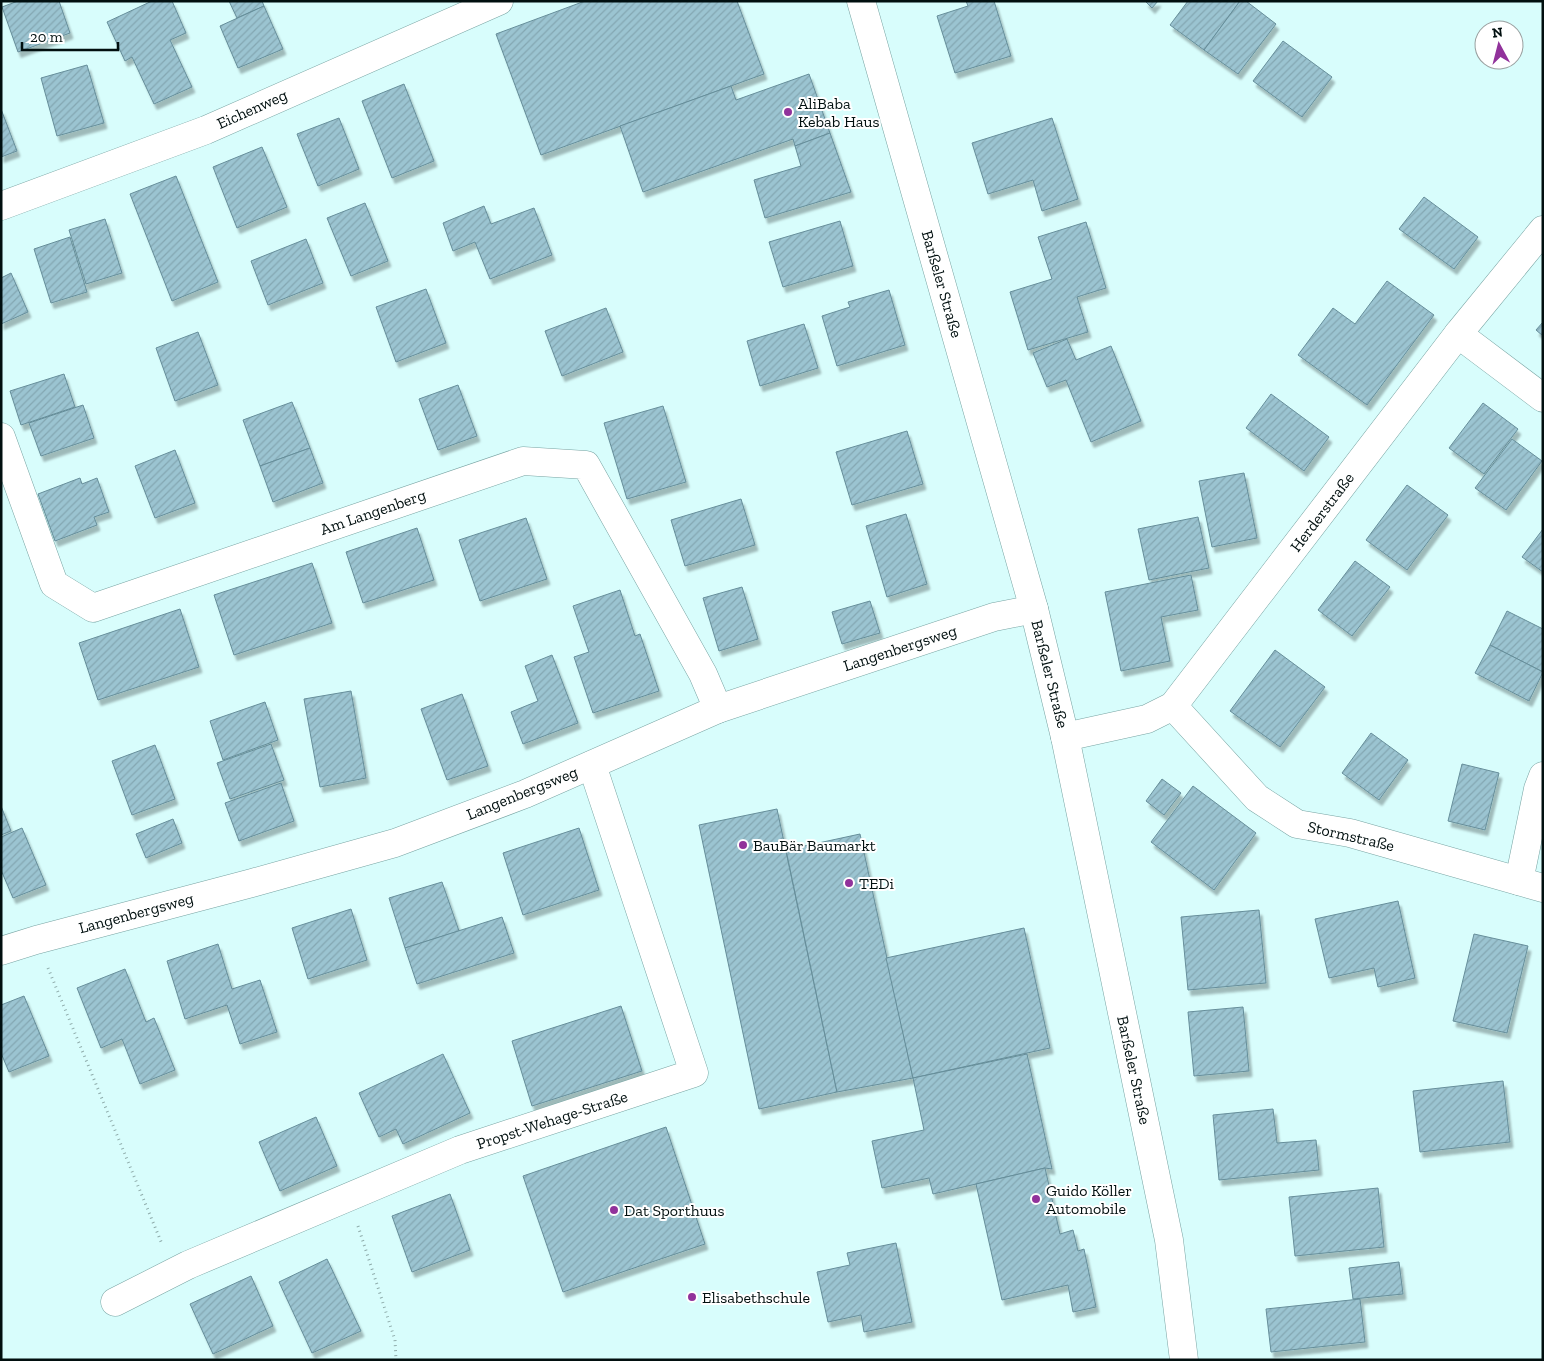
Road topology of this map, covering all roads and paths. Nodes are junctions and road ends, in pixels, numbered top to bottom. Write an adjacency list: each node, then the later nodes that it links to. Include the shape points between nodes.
1 (499, 1): 3 (street, Eichenweg, via 206,130)
2 (861, 1): 8 (street, Barßeler Straße)
3 (1, 206)
4 (1543, 230): 5 (street, Herderstraße)
5 (1458, 334): 6 (street); 9 (street, Herderstraße)
6 (1543, 398)
7 (1, 436): 10 (street, Am Langenberg, via 54,584 94,608 523,460 586,465 703,674)
8 (1034, 609): 10 (street, Langenbergsweg, via 994,617); 11 (street, Barßeler Straße)
9 (1173, 706): 11 (street, Herderstraße, via 1147,719); 14 (street, Stormstraße, via 1257,798 1297,824 1350,833)
10 (718, 709): 12 (street, Langenbergsweg)
11 (1065, 737): 21 (street, Barßeler Straße, via 1169,1240)
12 (592, 765): 15 (street, Langenbergsweg, via 395,843); 17 (street, Propst-Wehage-Straße, via 694,1073 460,1150)
13 (1543, 776): 14 (street, via 1538,789)
14 (1531, 884)
15 (36, 940): 16 (street, Langenbergsweg); 18 (path)
16 (1, 951)
17 (349, 1197): 18 (street, Propst-Wehage-Straße); 20 (path, via 395,1340)
18 (174, 1272): 19 (street, Propst-Wehage-Straße)
19 (115, 1302)
20 (396, 1360)
21 (1184, 1360)

